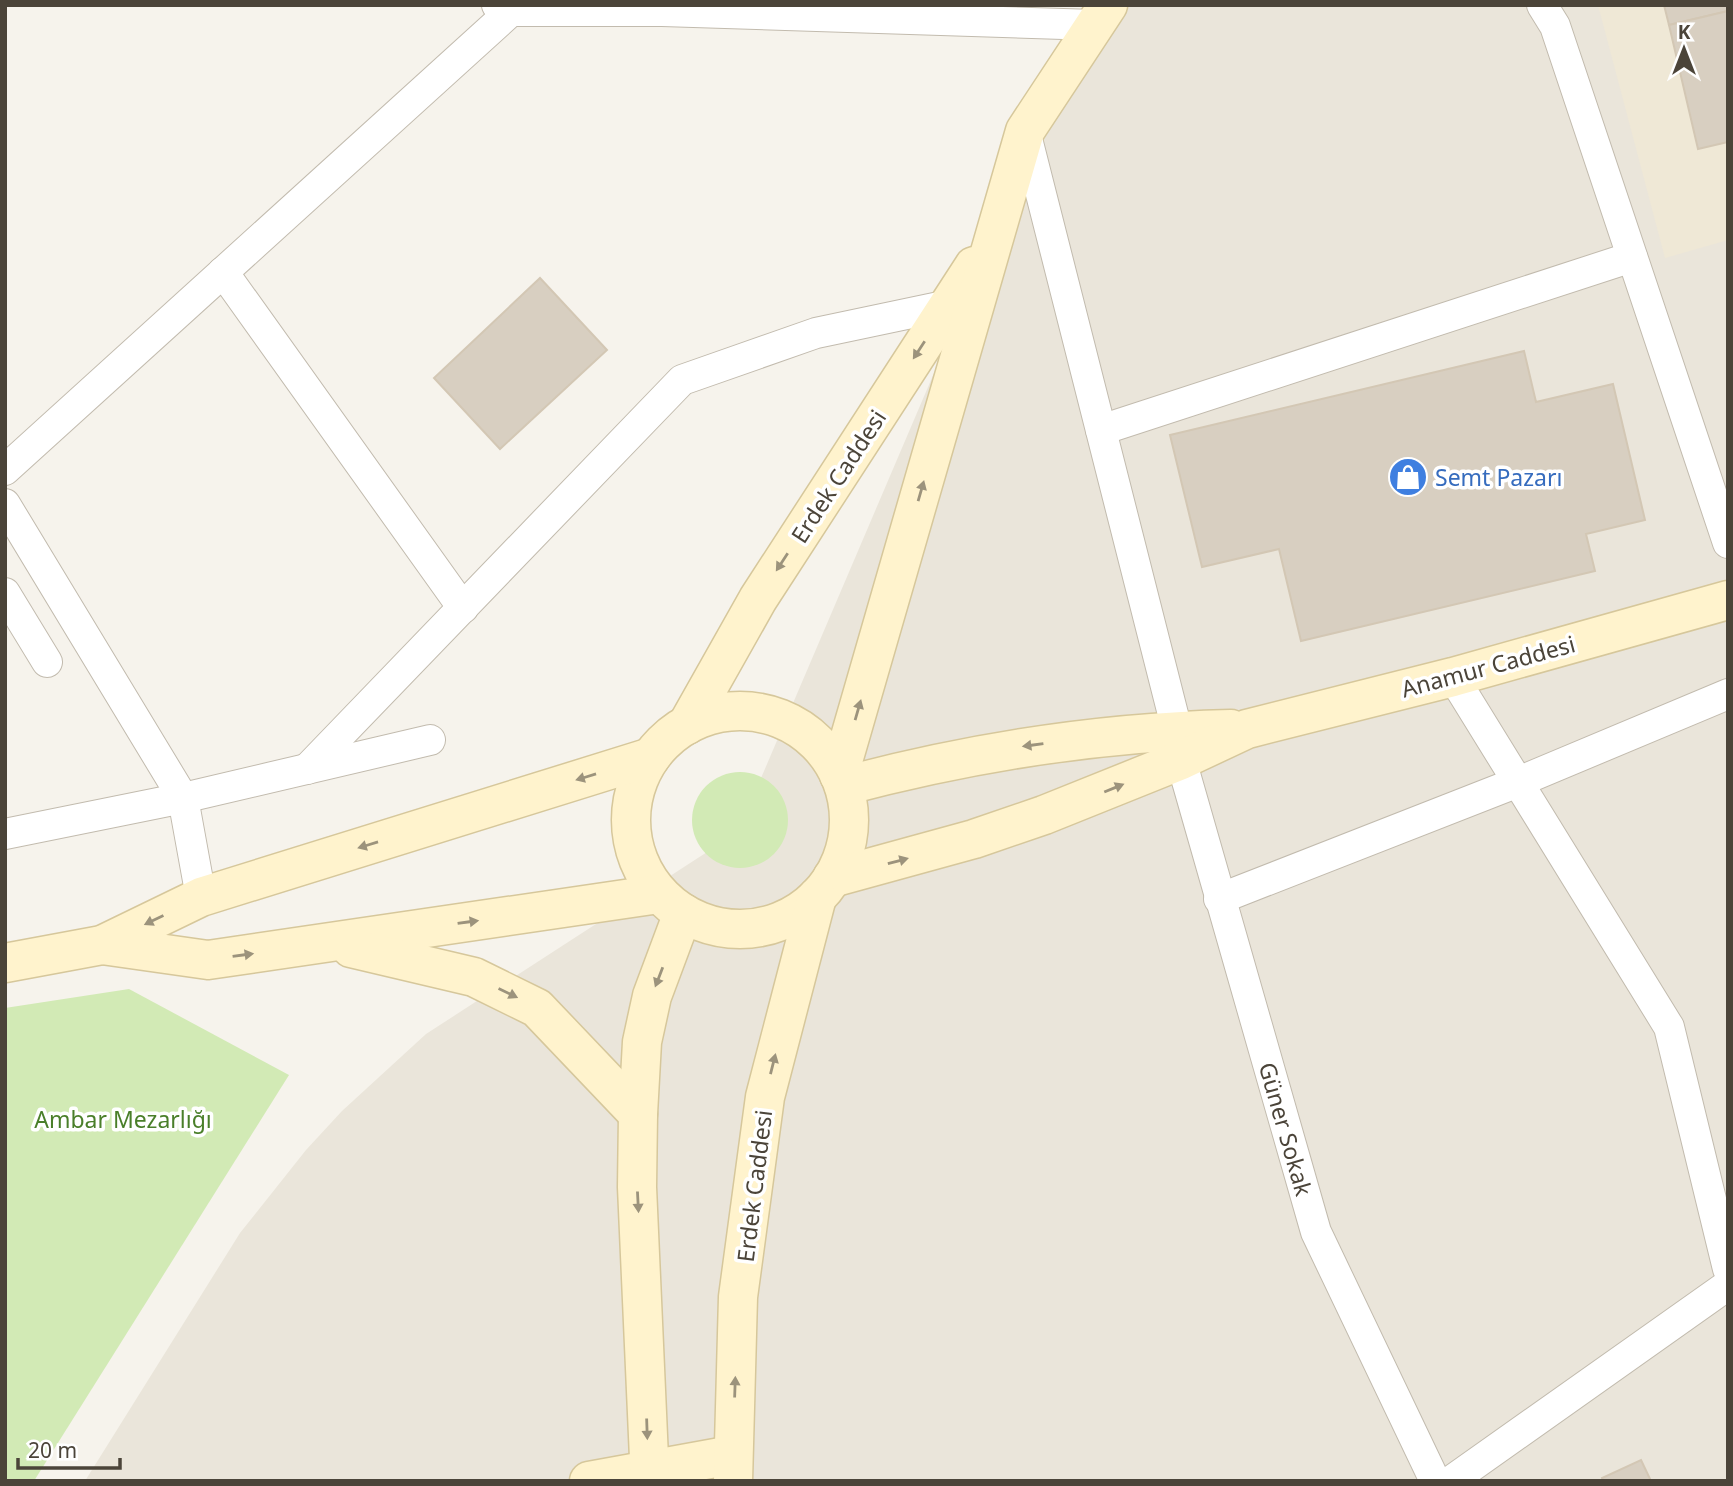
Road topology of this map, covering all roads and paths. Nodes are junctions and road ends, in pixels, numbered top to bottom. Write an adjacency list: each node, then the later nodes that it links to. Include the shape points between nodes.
1 (1542, 5): 7 (street, via 1555,26)
2 (504, 8): 3 (street); 8 (street)
3 (792, 10): 4 (street)
4 (1102, 15): 5 (street, Erdek Caddesi)
5 (1025, 131): 6 (street, Erdek Caddesi); 10 (street, Güner Sokak)
6 (996, 232): 9 (street, Erdek Caddesi); 25 (street, Erdek Caddesi, one-way to 6)
7 (1632, 257): 10 (street); 13 (street)
8 (223, 272): 11 (street); 16 (street)
9 (949, 305): 16 (street, via 816,334 682,380); 20 (street, Erdek Caddesi, one-way to 20, via 758,599)
10 (1101, 430): 22 (street, Güner Sokak)
11 (5, 470)
12 (5, 504): 27 (street)
13 (1728, 544)
14 (5, 593): 17 (street)
15 (1728, 600): 18 (street, Anamur Caddesi)
16 (463, 608): 24 (street)
17 (47, 662)
18 (1453, 677): 22 (street, Anamur Caddesi); 26 (street)
19 (1728, 694): 26 (street)
20 (687, 725): 23 (street); 25 (street, via 732,711 780,719 819,745)
21 (430, 740): 24 (street)
22 (1179, 745): 25 (street, Anamur Caddesi, one-way to 25, via 1107,735); 29 (street, one-way to 22, via 974,839); 31 (street, Güner Sokak)
23 (651, 757): 30 (street, one-way to 30); 32 (street, via 632,802 631,827 645,874)
24 (307, 769): 27 (street)
25 (841, 780): 29 (street, via 849,809 848,833 843,857)
26 (1518, 782): 31 (street); 37 (street, via 1669,1027)
27 (183, 798): 28 (street); 30 (street)
28 (5, 834)
29 (825, 888): 32 (street, via 783,920 743,929 702,922); 39 (street, Erdek Caddesi, one-way to 29, via 738,1297 765,1097)
30 (201, 897): 34 (street, one-way to 34)
31 (1219, 899): 42 (street, Güner Sokak, via 1316,1232)
32 (671, 904): 33 (street, one-way to 32); 36 (street, one-way to 36, via 642,1042)
33 (325, 942): 34 (street, one-way to 33, via 208,960); 36 (street, one-way to 36, via 474,977 537,1008)
34 (102, 945): 35 (street)
35 (5, 962)
36 (638, 1114): 40 (street, one-way to 40)
37 (1728, 1269)
38 (1728, 1285): 43 (street)
39 (733, 1468): 40 (street)
40 (649, 1475): 41 (street)
41 (589, 1481)
42 (1435, 1481)
43 (1451, 1481)

